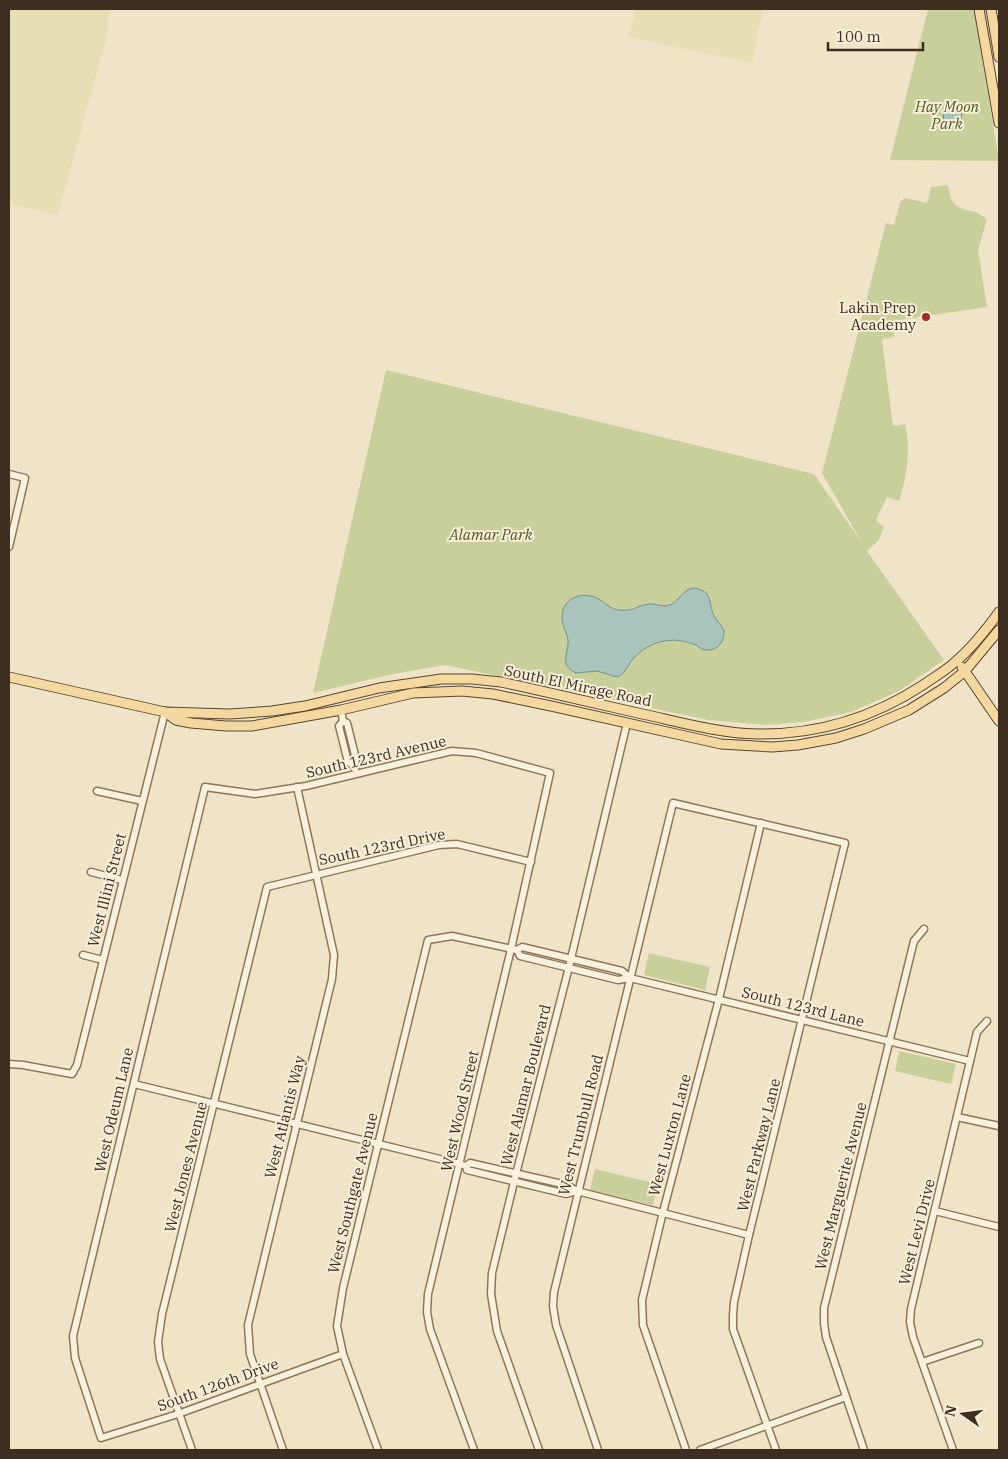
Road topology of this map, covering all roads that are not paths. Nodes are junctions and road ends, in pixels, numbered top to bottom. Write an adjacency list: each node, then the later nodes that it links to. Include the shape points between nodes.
1 (980, 9): 4 (main road)
2 (991, 9): 3 (main road)
3 (999, 57)
4 (999, 123)
5 (9, 474): 6 (street, via 25,478)
6 (9, 547)
7 (999, 612): 9 (main road, South El Mirage Road, via 984,633)
8 (999, 630): 10 (main road, South El Mirage Road)
9 (957, 660): 10 (main road); 13 (main road, South El Mirage Road, via 905,697 862,717 833,726 764,734 737,733 678,722 501,682 472,679 411,682 272,711 230,714)
10 (965, 671): 14 (main road); 15 (main road, South El Mirage Road, via 909,710 836,738 798,745 721,744)
11 (9, 676): 13 (main road, South El Mirage Road)
12 (341, 710): 13 (main road, South El Mirage Road, via 252,726 190,723 176,720); 15 (main road, South El Mirage Road, via 413,694 462,692 493,694); 17 (street, via 343,721 339,726 348,762 354,766)
13 (165, 712): 21 (street, West Illini Street)
14 (999, 721)
15 (627, 724): 32 (street, West Alamar Boulevard)
16 (550, 773): 17 (street, South 123rd Avenue, via 476,753 452,750); 23 (street, West Wood Street)
17 (356, 774): 19 (street, South 123rd Avenue)
18 (205, 787): 19 (street, South 123rd Avenue, via 255,794); 42 (street, West Odeum Lane)
19 (297, 787): 25 (street, West Atlantis Way)
20 (97, 791): 21 (street)
21 (142, 802): 26 (street, West Illini Street)
22 (761, 823): 35 (street, West Trumbull Road, via 673,803); 36 (street, West Luxton Lane); 37 (street, West Parkway Lane, via 845,843)
23 (530, 862): 25 (street, South 123rd Drive, via 457,844 439,845); 30 (street, West Wood Street)
24 (91, 872): 26 (street)
25 (316, 875): 27 (street, South 123rd Drive); 45 (street, West Atlantis Way, via 334,965)
26 (122, 880): 33 (street, West Illini Street)
27 (268, 887): 43 (street, West Jones Avenue)
28 (924, 929): 39 (street, West Marguerite Avenue, via 914,941)
29 (428, 940): 30 (street, South 123rd Lane, via 452,936); 47 (street, West Southgate Avenue)
30 (514, 950): 32 (street, South 123rd Lane, via 522,947); 34 (street, South 123rd Lane, via 520,956); 48 (street, West Wood Street)
31 (83, 955): 33 (street)
32 (571, 958): 34 (street, West Alamar Boulevard); 35 (street, South 123rd Lane, via 622,971)
33 (103, 960): 41 (street, West Illini Street, via 72,1074)
34 (569, 967): 35 (street, South 123rd Lane, via 618,980); 49 (street, West Alamar Boulevard)
35 (630, 978): 36 (street, South 123rd Lane); 51 (street, West Trumbull Road)
36 (719, 999): 37 (street, South 123rd Lane); 53 (street, West Luxton Lane)
37 (802, 1020): 39 (street, South 123rd Lane); 55 (street, West Parkway Lane)
38 (987, 1021): 40 (street, West Levi Drive, via 977,1032)
39 (889, 1041): 40 (street, South 123rd Lane); 60 (street, West Marguerite Avenue, via 824,1308 826,1337)
40 (970, 1061): 44 (street, West Levi Drive)
41 (9, 1064)
42 (134, 1084): 43 (street); 63 (street, West Odeum Lane, via 73,1336 75,1358)
43 (214, 1104): 45 (street); 61 (street, West Jones Avenue, via 162,1314 158,1342 160,1359)
44 (957, 1117): 46 (street); 52 (street, West Levi Drive)
45 (296, 1124): 47 (street); 59 (street, West Atlantis Way, via 248,1325 250,1354)
46 (999, 1126)
47 (378, 1144): 48 (street); 57 (street, West Southgate Avenue, via 343,1288 337,1326)
48 (463, 1165): 49 (street, via 470,1162); 50 (street, via 467,1170); 67 (street, West Wood Street, via 428,1294 427,1312)
49 (516, 1174): 50 (street, West Alamar Boulevard); 51 (street, via 567,1185)
50 (514, 1182): 51 (street, via 566,1194); 68 (street, West Alamar Boulevard, via 492,1273 492,1303 497,1331)
51 (577, 1191): 53 (street); 69 (street, West Trumbull Road, via 556,1278 553,1306 556,1325)
52 (934, 1211): 54 (street); 58 (street, West Levi Drive, via 911,1309 913,1337)
53 (663, 1212): 55 (street); 70 (street, West Luxton Lane, via 642,1300 644,1326)
54 (999, 1227)
55 (749, 1235): 62 (street, West Parkway Lane, via 734,1302 733,1329)
56 (979, 1343): 58 (street)
57 (343, 1354): 59 (street, South 126th Drive); 66 (street, West Southgate Avenue)
58 (922, 1362): 74 (street, West Levi Drive)
59 (259, 1383): 61 (street, South 126th Drive); 65 (street, West Atlantis Way)
60 (846, 1397): 62 (street); 73 (street, West Marguerite Avenue)
61 (178, 1414): 63 (street, South 126th Drive); 64 (street, West Jones Avenue)
62 (768, 1426): 71 (street); 72 (street, West Parkway Lane)
63 (101, 1438)
64 (192, 1450)
65 (283, 1450)
66 (378, 1450)
67 (474, 1450)
68 (539, 1450)
69 (598, 1450)
70 (686, 1450)
71 (700, 1450)
72 (776, 1450)
73 (864, 1450)
74 (953, 1450)

